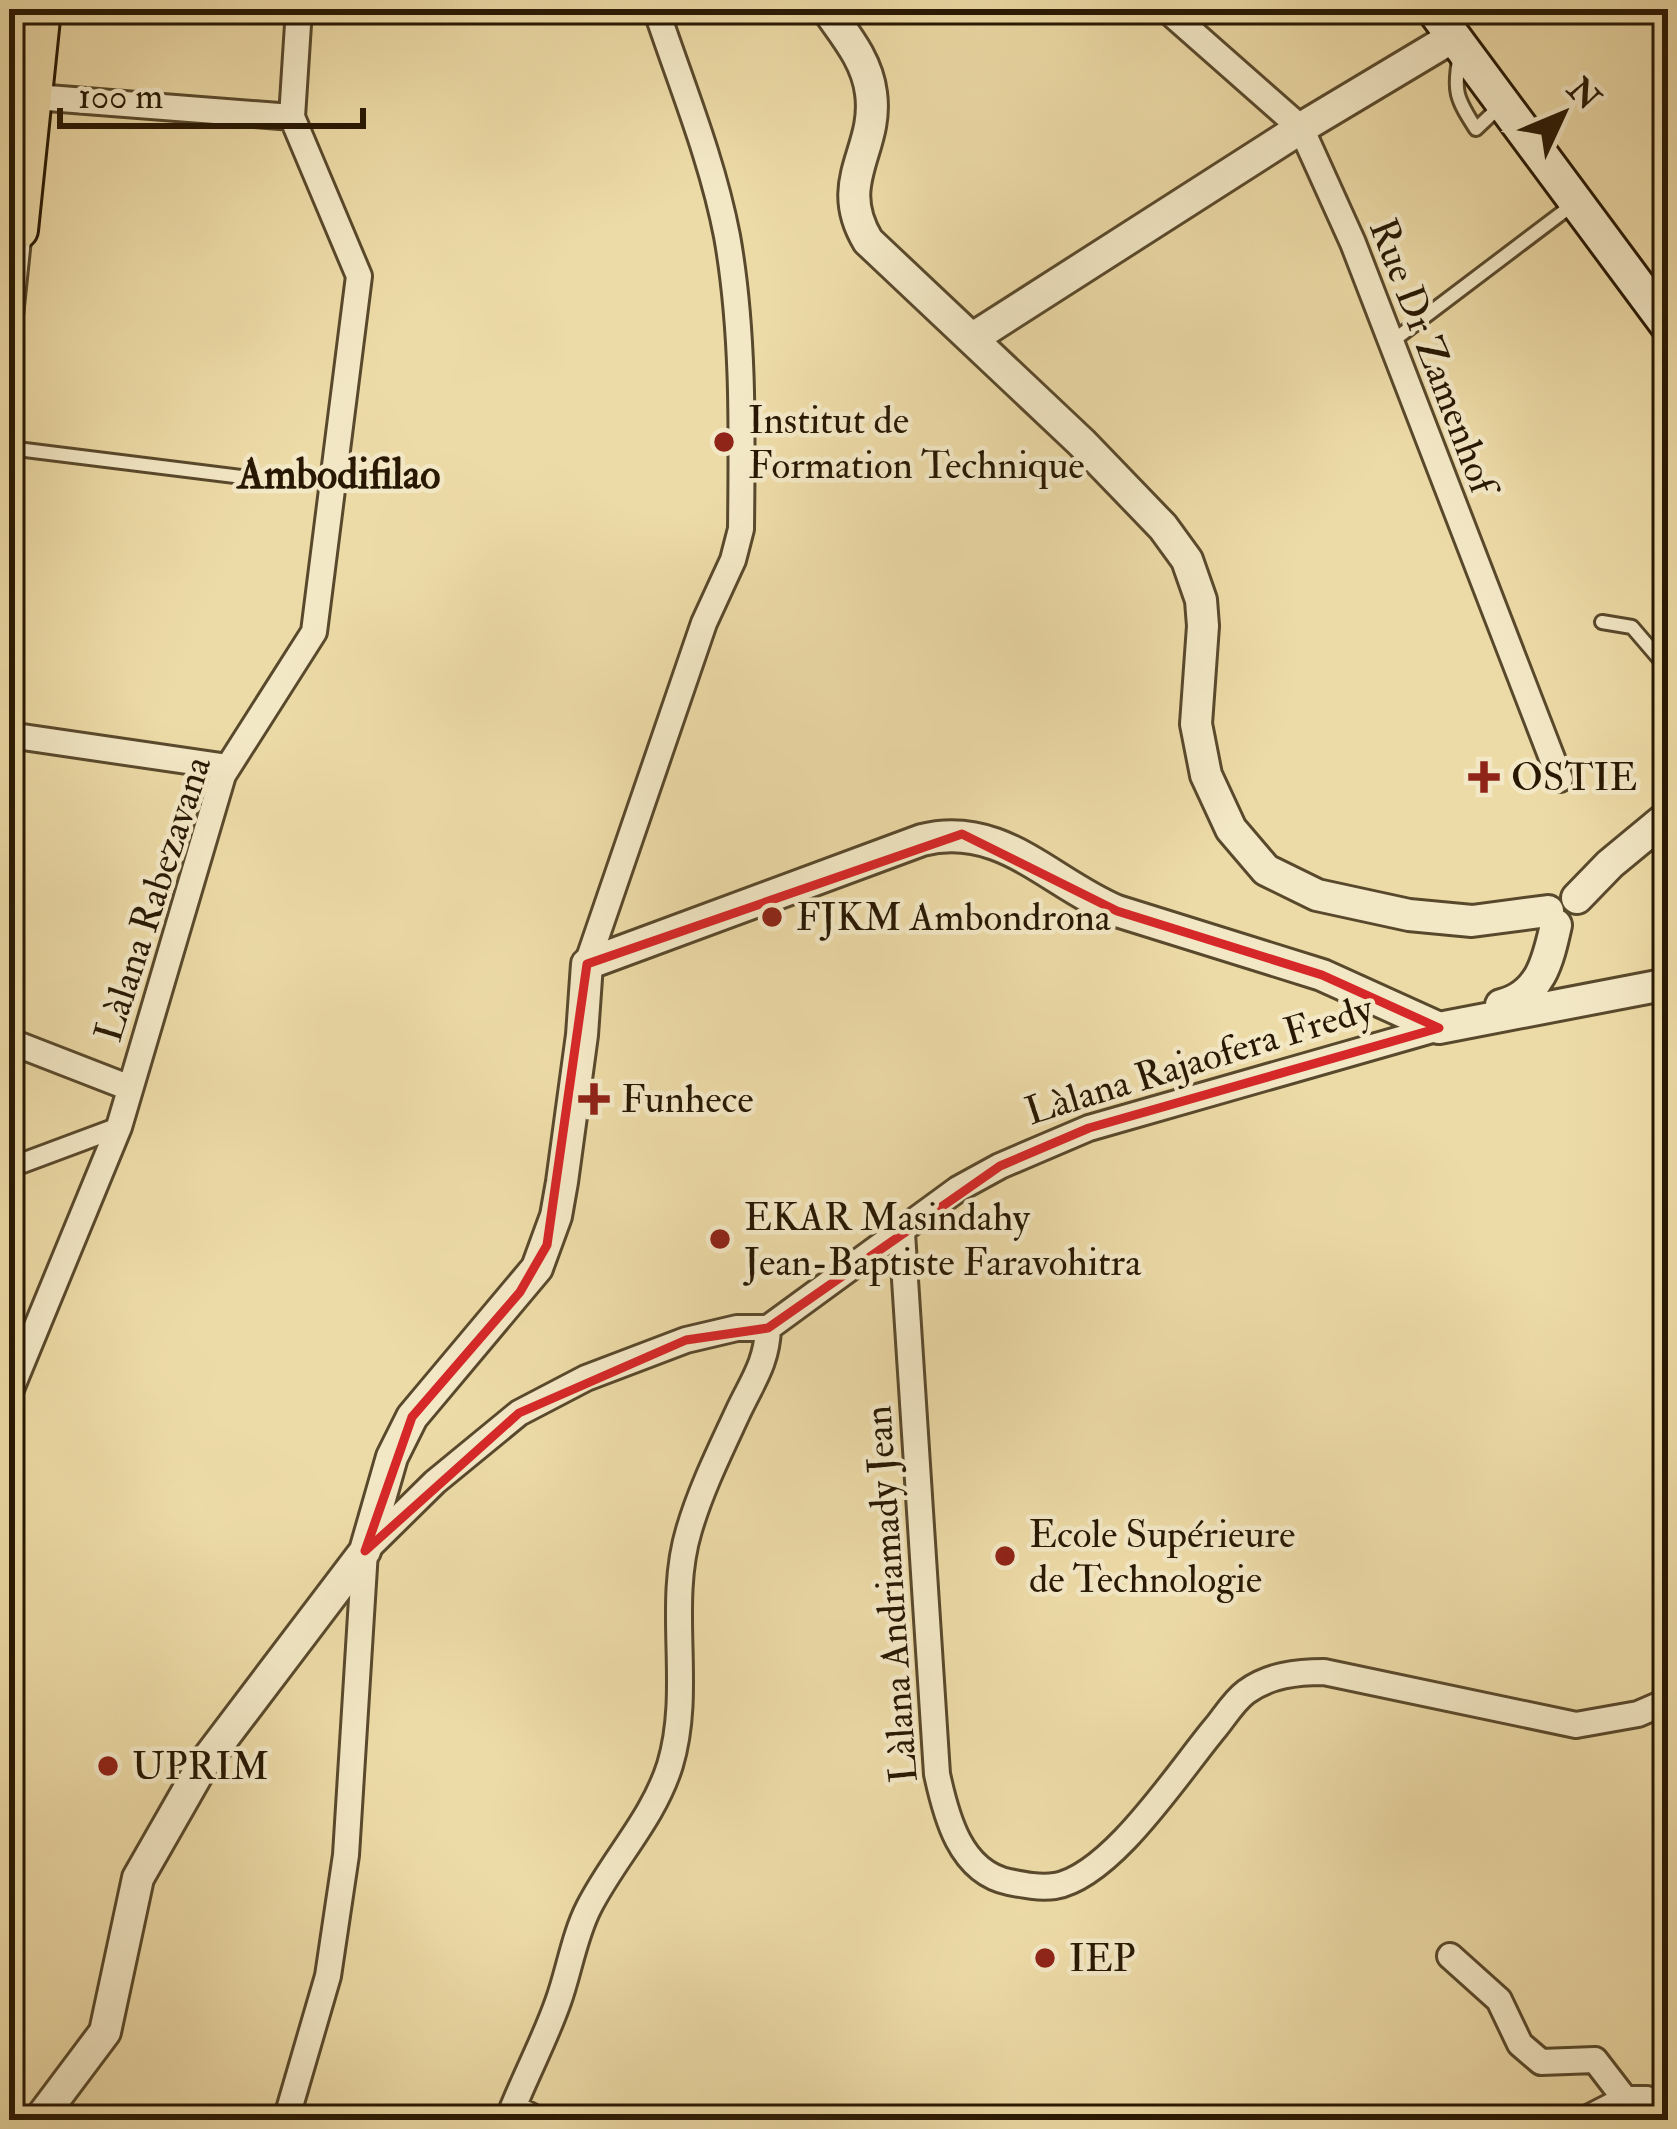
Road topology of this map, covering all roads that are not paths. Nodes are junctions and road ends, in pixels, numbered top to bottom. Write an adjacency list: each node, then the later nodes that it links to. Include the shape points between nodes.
1 (42, 9): 8 (main road)
2 (299, 9): 9 (street, Làlana Rabezavana)
3 (656, 9): 26 (street, via 727,236 741,529)
4 (826, 9): 15 (street, via 857,51 872,95 852,198 858,224 881,256)
5 (1166, 9): 10 (street, Rue Dr Zamenhof)
6 (1433, 9): 7 (main road)
7 (1457, 42): 10 (street); 11 (main road)
8 (35, 97): 9 (street); 12 (main road)
9 (292, 117): 22 (street, Làlana Rabezavana, via 359,276 314,632)
10 (1301, 128): 15 (street); 16 (street, Rue Dr Zamenhof)
11 (1566, 190): 14 (main road); 16 (lane)
12 (14, 230): 13 (street)
13 (9, 325)
14 (1668, 326)
15 (973, 338): 25 (street, via 1187,560 1202,613 1196,724 1206,776 1231,829 1266,870 1317,895 1409,915)
16 (1389, 344): 23 (street, Rue Dr Zamenhof)
17 (9, 448): 18 (lane)
18 (266, 480)
19 (1602, 622): 20 (lane, via 1632,627)
20 (1668, 669)
21 (9, 735): 22 (street)
22 (228, 767): 31 (street, Làlana Rabezavana)
23 (1560, 779)
24 (1668, 816): 25 (street, via 1576,898 1582,907 1573,926)
25 (1555, 921): 28 (street, via 1552,981); 29 (street, via 1549,958 1526,997)
26 (587, 964): 29 (street, via 922,840 962,834 994,842 1089,900 1322,975); 37 (street, via 547,1245 520,1292 412,1417)
27 (1668, 984): 28 (street, Làlana Rajaofera Fredy)
28 (1540, 1007): 29 (street, Làlana Rajaofera Fredy)
29 (1439, 1028): 34 (street, Làlana Rajaofera Fredy, via 1047,1143 958,1190)
30 (9, 1041): 31 (street)
31 (130, 1088): 32 (street, Làlana Rabezavana)
32 (118, 1126): 33 (street); 36 (street, Làlana Rabezavana)
33 (9, 1168)
34 (902, 1233): 35 (street, Làlana Rajaofera Fredy); 38 (street, Làlana Andriamady Jean, via 937,1774 960,1846 1000,1880 1058,1886 1088,1872 1244,1693 1282,1674 1324,1672 1576,1725)
35 (768, 1328): 37 (street, via 686,1340 551,1395 496,1430); 40 (street, via 758,1378 700,1493 682,1552 679,1714 670,1763 643,1826 586,1912)
36 (9, 1394)
37 (365, 1551): 41 (street, via 202,1766 159,1841 138,1879 105,2032); 42 (street, via 346,1855 328,1976)
38 (1668, 1701)
39 (1450, 1955): 44 (street, via 1499,2000 1520,2044 1541,2062 1595,2060 1636,2099)
40 (511, 2114): 43 (street)
41 (39, 2120)
42 (286, 2120)
43 (538, 2120)
44 (1584, 2120)

